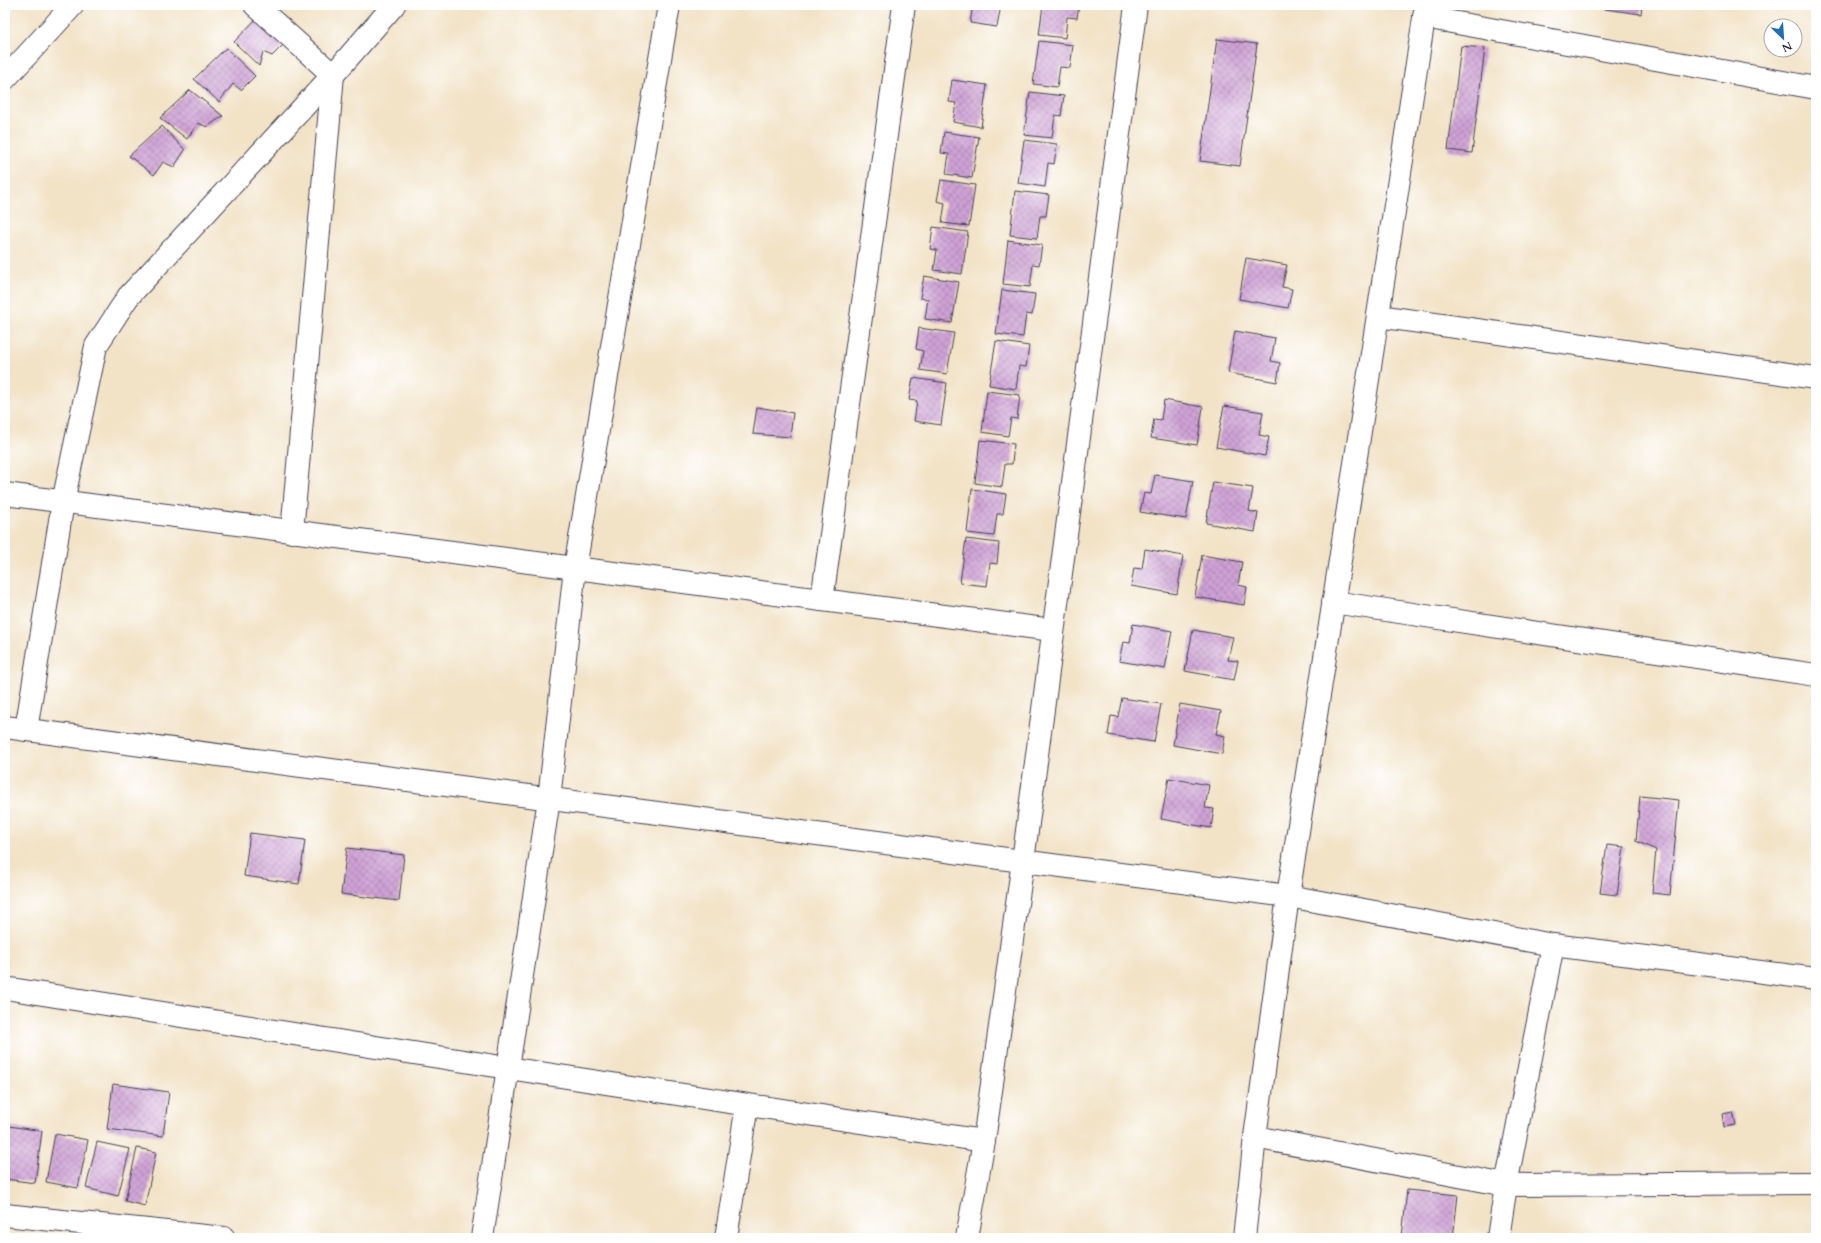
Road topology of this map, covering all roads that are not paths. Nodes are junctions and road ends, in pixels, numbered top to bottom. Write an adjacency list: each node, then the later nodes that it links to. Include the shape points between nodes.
1 (73, 5): 9 (street)
2 (255, 5): 8 (street)
3 (394, 5): 8 (street)
4 (669, 5): 16 (street)
5 (904, 5): 17 (street)
6 (1136, 5): 19 (street)
7 (1425, 11): 10 (street); 11 (street)
8 (333, 75): 14 (street, via 128,297 96,346); 15 (street)
9 (5, 79)
10 (1816, 88)
11 (1378, 316): 12 (street); 18 (street)
12 (1816, 378)
13 (5, 494): 14 (street)
14 (63, 502): 15 (street); 21 (street)
15 (292, 532): 16 (street)
16 (575, 568): 17 (street); 22 (street)
17 (822, 600): 19 (street)
18 (1333, 602): 20 (street); 24 (street)
19 (1053, 630): 23 (street)
20 (1816, 675)
21 (15, 729): 22 (street)
22 (549, 799): 23 (street); 28 (street)
23 (1023, 861): 24 (street); 31 (street)
24 (1288, 896): 25 (street); 30 (street)
25 (1553, 945): 26 (street); 33 (street)
26 (1816, 979)
27 (5, 988): 28 (street)
28 (508, 1068): 29 (street); 37 (street)
29 (746, 1105): 31 (street); 38 (street)
30 (1255, 1137): 33 (street); 40 (street)
31 (984, 1141): 39 (street)
32 (1816, 1182): 33 (street)
33 (1506, 1185): 41 (street)
34 (5, 1215): 35 (street)
35 (201, 1237): 36 (street)
36 (224, 1238)
37 (482, 1238)
38 (726, 1238)
39 (967, 1238)
40 (1244, 1238)
41 (1498, 1238)

